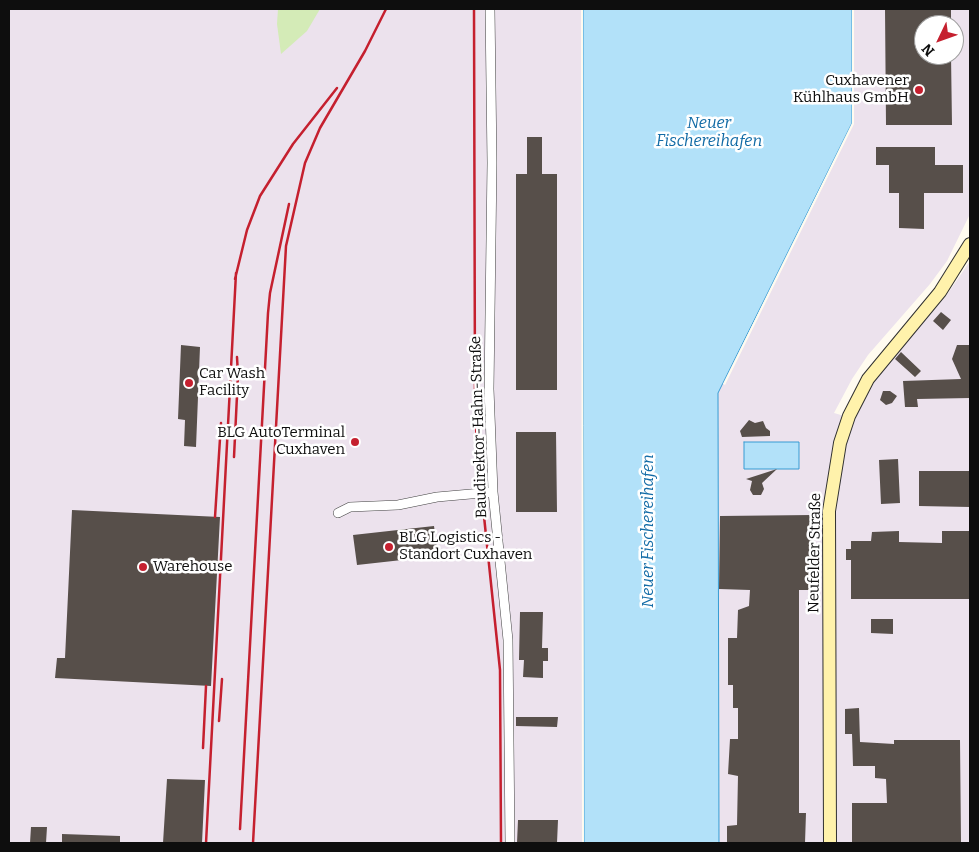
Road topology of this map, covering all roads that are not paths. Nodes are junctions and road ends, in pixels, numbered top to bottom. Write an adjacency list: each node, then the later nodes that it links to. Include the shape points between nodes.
1 (490, 9): 3 (street, Baudirektor-Hahn-Straße, via 489,389)
2 (970, 244): 6 (street, Neufelder Straße, via 940,292 868,379 849,416 840,443 829,511)
3 (493, 492): 4 (street, via 436,497 406,504 350,507); 5 (street, Baudirektor-Hahn-Straße, via 508,640)
4 (338, 513)
5 (510, 843)
6 (830, 843)

